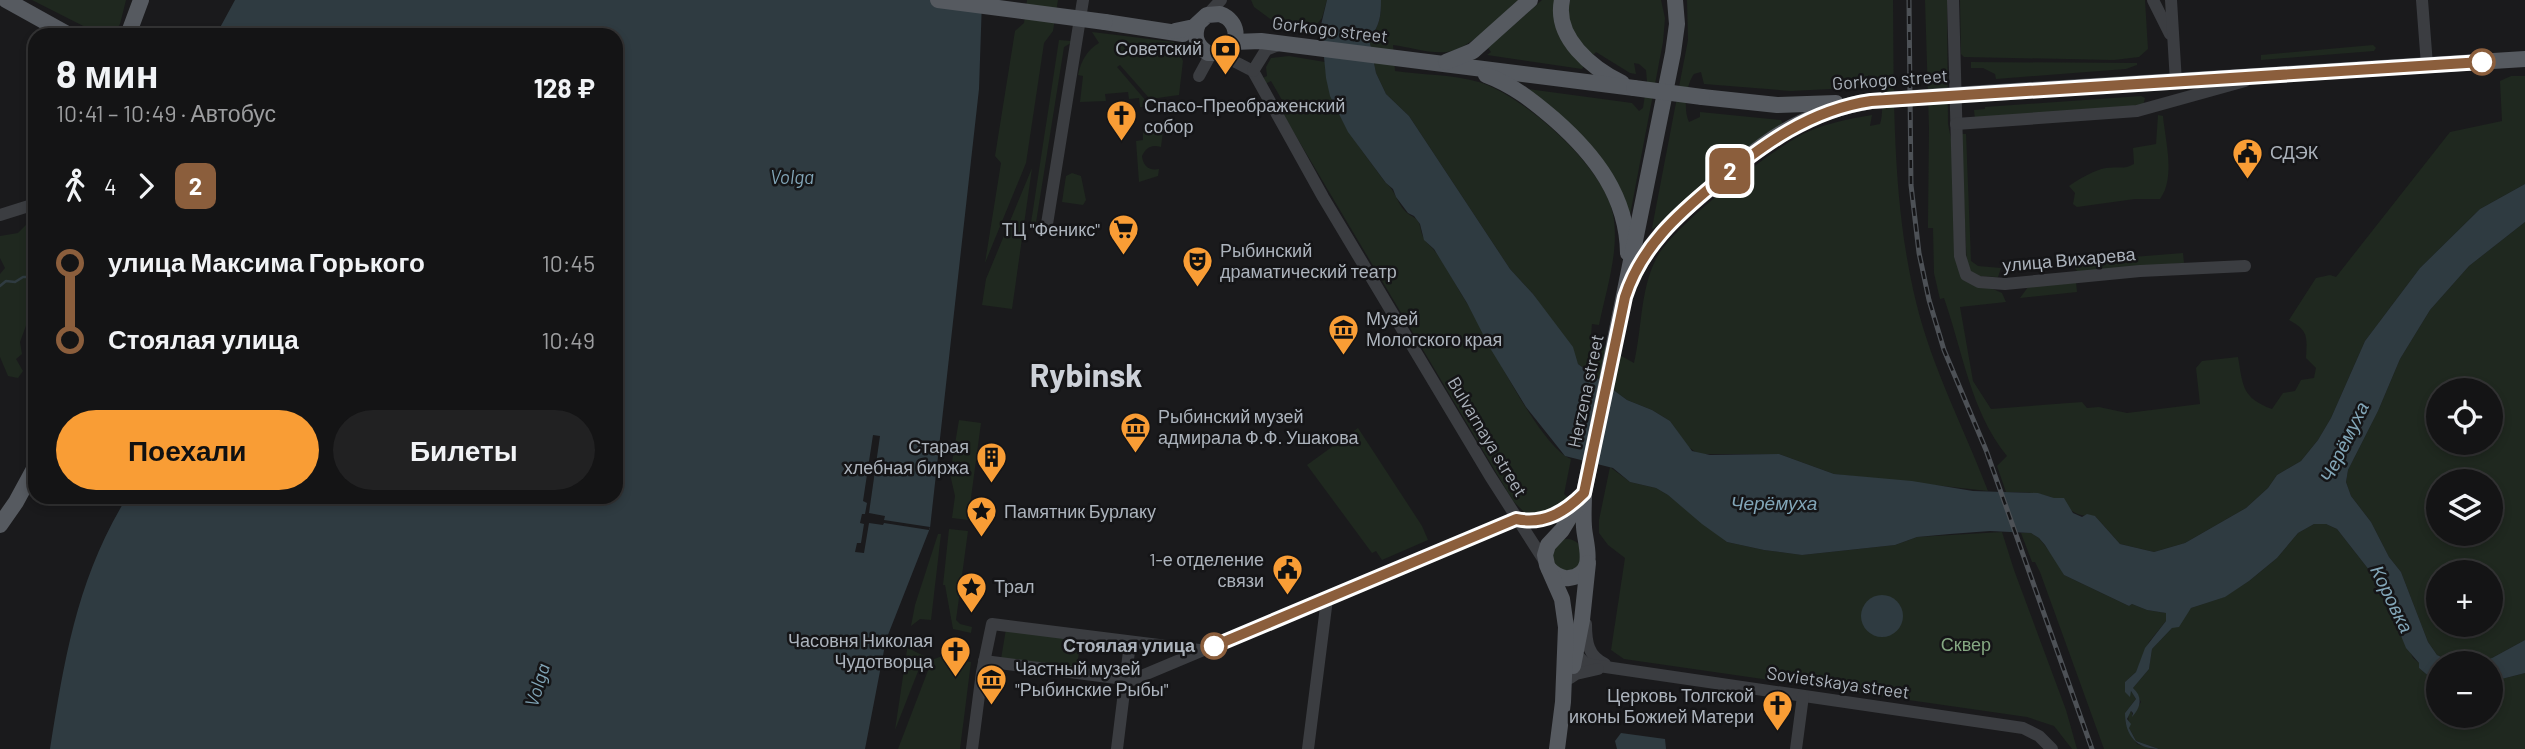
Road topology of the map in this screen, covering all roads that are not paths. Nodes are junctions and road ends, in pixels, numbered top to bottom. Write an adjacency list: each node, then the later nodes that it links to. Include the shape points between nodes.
1 (6, 0): 14 (main road)
2 (141, 0): 15 (main road)
3 (938, 0): 17 (main road, bridge)
4 (1083, 0): 34 (street)
5 (1223, 0): 13 (street); 16 (street)
6 (1530, 0): 23 (main road, via 1473,51)
7 (1562, 0): 29 (main road, via 1562,20 1577,49 1601,71)
8 (1675, 0): 36 (main road, via 1675,38)
9 (1953, 0): 31 (street)
10 (2153, 0): 19 (street)
11 (2171, 0): 19 (street)
12 (2422, 0): 24 (street)
13 (1202, 20): 16 (main road, via 1216,13); 17 (main road); 18 (main road, via 1195,33)
14 (56, 28)
15 (131, 28)
16 (1233, 30): 20 (main road, Gorkogo street, via 1261,41); 21 (main road, via 1227,51)
17 (1175, 31): 18 (main road)
18 (1197, 42): 21 (main road)
19 (2174, 42): 28 (street)
20 (1288, 44): 23 (main road, Gorkogo street); 25 (street, via 1266,50)
21 (1216, 54): 25 (street); 26 (street)
22 (2525, 59): 24 (main road, Gorkogo street)
23 (1436, 63): 29 (main road, Gorkogo street); 36 (main road, via 1513,87 1566,129 1593,158 1624,217 1628,249)
24 (2427, 65): 27 (main road, Gorkogo street)
25 (1253, 71): 39 (street, Bulvarnaya street, via 1317,186)
26 (1199, 76)
27 (2258, 77): 28 (main road, Gorkogo street); 31 (street, via 2148,110)
28 (2176, 82): 30 (main road, Gorkogo street, bridge)
29 (1634, 88): 30 (main road, Gorkogo street, bridge, via 1791,105)
30 (1871, 101): 36 (main road, via 1800,123 1749,156 1663,230 1636,269)
31 (1956, 124): 35 (street, улица Вихарева, via 1960,256 1964,273 1971,279 2005,284)
32 (28, 206): 33 (street)
33 (0, 215)
34 (1047, 224)
35 (2245, 266)
36 (1625, 297): 38 (main road, Herzena street)
37 (28, 480): 40 (main road)
38 (1584, 493): 39 (street, via 1556,515); 41 (main road); 42 (main road)
39 (1520, 520): 41 (street); 43 (street, Bulvarnaya street); 44 (street)
40 (0, 525)
41 (1558, 535): 42 (main road, via 1577,536); 43 (main road, via 1546,550)
42 (1588, 552): 43 (main road, via 1583,571 1574,577 1558,576); 48 (main road); 50 (street, via 1587,641 1594,657)
43 (1548, 567): 45 (main road, via 1562,599)
44 (1327, 599): 47 (street); 57 (street)
45 (1567, 639): 48 (street); 54 (main road)
46 (1130, 643): 47 (street); 49 (street, via 992,624); 52 (street)
47 (1203, 651): 52 (street)
48 (1576, 655): 50 (street, Sovietskaya street, via 1588,664); 51 (main road)
49 (984, 661): 52 (street); 55 (street)
50 (1612, 667): 51 (street, Sovietskaya street); 53 (street, Sovietskaya street)
51 (1570, 678): 54 (main road)
52 (1125, 681): 56 (street)
53 (1803, 696): 59 (street); 60 (street, Sovietskaya street, via 2023,728)
54 (1563, 702): 58 (main road)
55 (972, 749)
56 (1117, 749)
57 (1308, 749)
58 (1557, 749)
59 (1796, 749)
60 (2052, 749)

